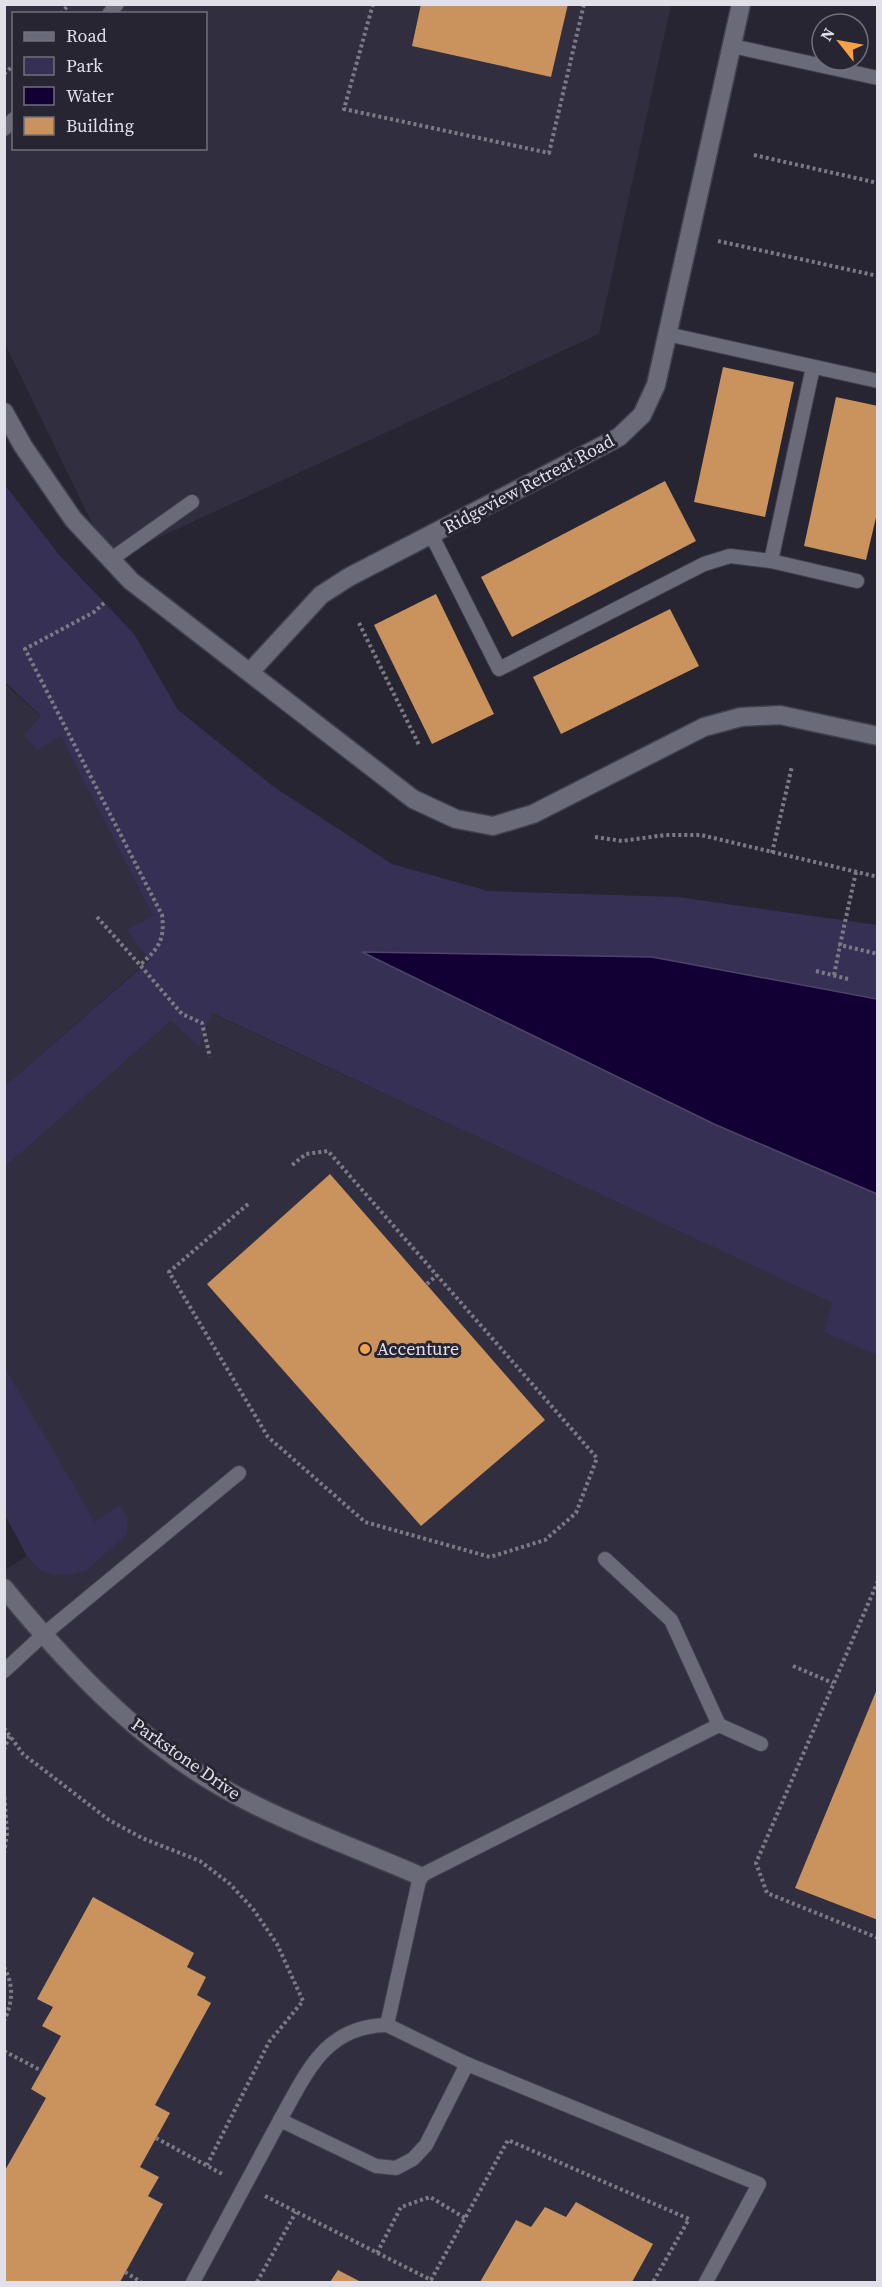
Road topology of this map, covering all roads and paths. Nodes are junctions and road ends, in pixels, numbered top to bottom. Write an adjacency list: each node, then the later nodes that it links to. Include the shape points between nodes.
1 (372, 4): 2 (path, via 344,109 549,153)
2 (584, 4)
3 (741, 4): 4 (street, Ridgeview Retreat Road)
4 (732, 46): 5 (lane); 10 (street, Ridgeview Retreat Road)
5 (878, 78)
6 (754, 155): 7 (path)
7 (878, 183)
8 (718, 241): 9 (path)
9 (878, 276)
10 (667, 334): 11 (lane); 15 (street, Ridgeview Retreat Road, via 652,395 642,415 619,437)
11 (813, 366): 12 (lane); 17 (lane)
12 (878, 381)
13 (4, 412): 16 (street, via 73,519)
14 (192, 502): 16 (lane)
15 (432, 536): 17 (lane, via 499,669 704,564 730,556); 21 (street, Ridgeview Retreat Road, via 321,595)
16 (110, 560): 21 (street, via 131,582)
17 (771, 561): 18 (lane)
18 (857, 581)
19 (104, 603): 32 (path, via 25,649 162,915 164,932 156,951)
20 (359, 622): 23 (path)
21 (250, 672): 22 (street, via 413,799 456,819 493,825 533,814 704,727 741,717 780,715)
22 (878, 736)
23 (419, 745)
24 (792, 766): 26 (path)
25 (595, 837): 26 (path, via 622,842 694,835)
26 (772, 853): 27 (path)
27 (856, 872): 28 (path); 30 (path)
28 (878, 877)
29 (97, 917): 32 (path)
30 (840, 945): 31 (path); 34 (path)
31 (878, 954)
32 (140, 964): 36 (path, via 182,1014 202,1023)
33 (816, 971): 34 (path)
34 (834, 975): 35 (path)
35 (848, 979)
36 (210, 1057)
37 (291, 1166): 39 (path, via 306,1154 328,1151)
38 (248, 1204): 39 (path, via 169,1272 268,1437 365,1522 490,1557 545,1540 576,1513 597,1458)
39 (437, 1275): 40 (path)
40 (427, 1284)
41 (239, 1473): 45 (lane)
42 (605, 1559): 49 (lane, via 672,1620)
43 (878, 1581): 48 (path)
44 (4, 1588): 45 (street, Parkstone Drive)
45 (43, 1635): 47 (lane); 56 (street, Parkstone Drive, via 114,1708 178,1758 248,1802)
46 (793, 1666): 48 (path)
47 (4, 1671)
48 (833, 1683): 57 (path, via 756,1863 767,1893)
49 (719, 1725): 52 (lane); 56 (lane)
50 (4, 1728): 51 (path)
51 (10, 1734): 53 (path); 65 (path, via 23,1754 109,1820 200,1861 215,1872 253,1909 277,1944 303,2001 269,2042)
52 (761, 1744)
53 (4, 1750)
54 (4, 1791): 55 (path)
55 (4, 1854)
56 (420, 1876): 60 (lane)
57 (878, 1938)
58 (4, 1967): 59 (path, via 10,1978 12,2003)
59 (4, 2020)
60 (387, 2025): 62 (lane); 64 (lane, via 353,2030 325,2049 313,2062)
61 (4, 2051): 63 (path)
62 (466, 2064): 64 (lane, via 426,2145 413,2160 396,2168 376,2166); 73 (lane, via 759,2184)
63 (42, 2071)
64 (280, 2120): 70 (lane)
65 (207, 2165)
66 (465, 2218): 67 (path, via 430,2197 402,2207); 67 (path, via 431,2280); 72 (path, via 508,2140 689,2219)
67 (377, 2253): 71 (path, via 296,2212)
68 (125, 2272): 69 (path)
69 (141, 2283)
70 (193, 2283)
71 (257, 2283)
72 (652, 2283)
73 (705, 2283)

